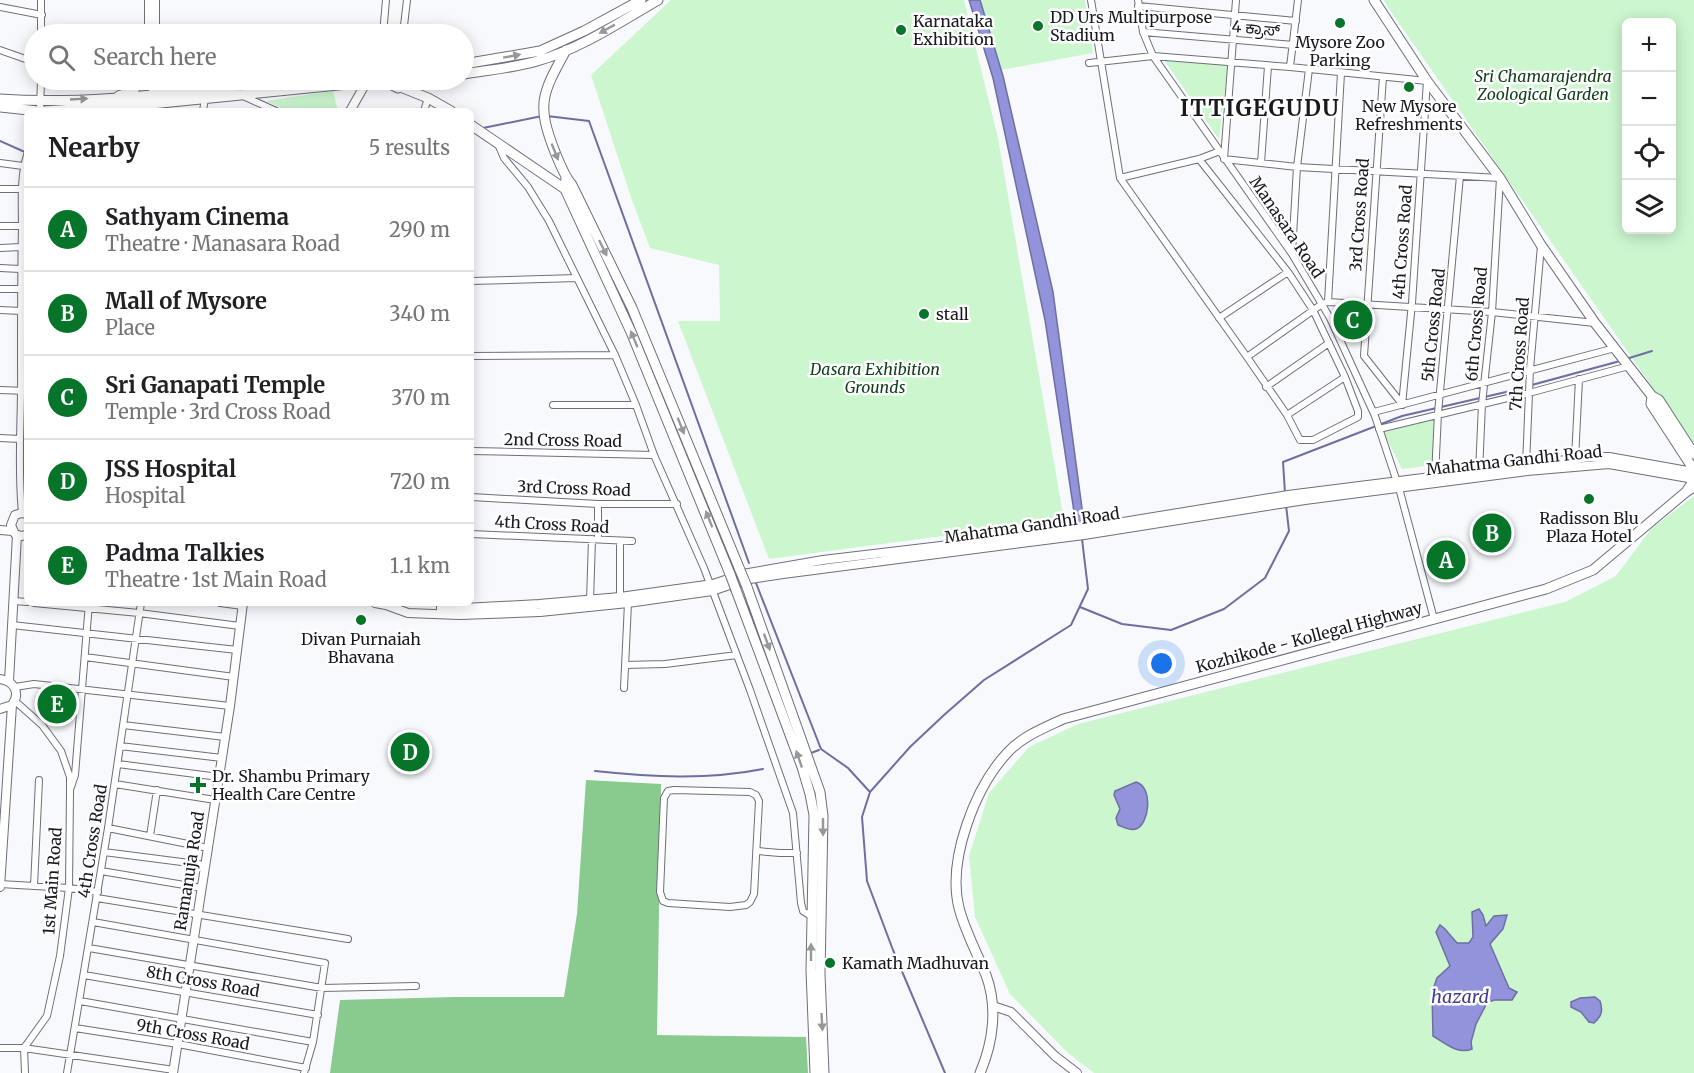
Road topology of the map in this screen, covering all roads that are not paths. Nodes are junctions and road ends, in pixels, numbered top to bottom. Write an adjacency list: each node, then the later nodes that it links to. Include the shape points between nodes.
1 (41, 0): 14 (street)
2 (149, 0): 18 (main road)
3 (155, 0): 19 (main road)
4 (386, 0): 20 (street)
5 (406, 0): 21 (street)
6 (641, 0): 25 (main road)
7 (658, 0): 25 (main road, one-way to 25, via 580,45)
8 (1091, 0): 30 (street)
9 (1236, 0): 15 (street)
10 (1298, 0): 16 (street)
11 (1374, 0): 39 (main road)
12 (1138, 3): 15 (street); 22 (street, Manasara Road)
13 (0, 7): 14 (street)
14 (42, 15): 17 (street)
15 (1235, 15): 16 (street); 23 (street)
16 (1296, 21): 24 (street)
17 (42, 24)
18 (149, 24)
19 (155, 24)
20 (384, 24)
21 (404, 24)
22 (1143, 32): 23 (street, 4 ಕ್ರಾಸ್); 27 (street, Manasara Road)
23 (1232, 39): 24 (street, 4 ಕ್ರಾಸ್); 31 (street)
24 (1294, 45): 34 (street)
25 (563, 46): 29 (main road, one-way to 25); 36 (main road, via 539,61); 78 (main road, one-way to 78, via 543,107 545,125)
26 (0, 50): 28 (street)
27 (1153, 57): 30 (street); 31 (street); 65 (street, Manasara Road)
28 (24, 58)
29 (474, 62)
30 (1100, 62): 32 (street); 76 (street)
31 (1231, 62): 33 (street); 67 (street)
32 (1089, 63)
33 (1268, 66): 34 (street); 69 (street)
34 (1290, 67): 35 (street)
35 (1309, 69): 37 (street); 71 (street)
36 (474, 73)
37 (1341, 73): 38 (street); 72 (street)
38 (1383, 77): 39 (street); 73 (street, 3rd Cross Road)
39 (1426, 81): 74 (street, 4th Cross Road); 77 (main road)
40 (41, 90): 55 (street)
41 (134, 90): 47 (main road)
42 (192, 90): 51 (main road)
43 (278, 90): 46 (main road)
44 (362, 90): 60 (main road)
45 (408, 90): 49 (main road)
46 (239, 94): 48 (main road); 59 (street)
47 (110, 98): 51 (main road); 56 (main road, one-way to 47)
48 (205, 98): 51 (main road); 58 (street)
49 (428, 98): 61 (street); 62 (main road)
50 (0, 99): 54 (main road)
51 (151, 103): 57 (main road)
52 (0, 107): 53 (main road)
53 (24, 108)
54 (37, 108)
55 (41, 108)
56 (47, 108)
57 (59, 108)
58 (203, 108)
59 (269, 108)
60 (352, 108)
61 (425, 108)
62 (446, 108)
63 (476, 128): 64 (main road)
64 (497, 143): 78 (main road); 90 (street, via 549,221)
65 (1220, 151): 66 (street); 67 (street, Manasara Road)
66 (1199, 159): 76 (street); 89 (street)
67 (1224, 159): 69 (street); 86 (street, Manasara Road)
68 (0, 163): 70 (street)
69 (1261, 163): 71 (street)
70 (23, 166): 80 (street)
71 (1297, 167): 72 (street); 86 (street)
72 (1334, 169): 73 (street); 94 (street)
73 (1376, 172): 74 (street); 95 (street, 3rd Cross Road)
74 (1420, 174): 75 (street); 96 (street, 4th Cross Road)
75 (1460, 176): 77 (street); 97 (street, 5th Cross Road)
76 (1120, 178): 103 (street)
77 (1500, 178): 83 (main road); 101 (street, 6th Cross Road)
78 (568, 184): 155 (main road)
79 (0, 189): 80 (street)
80 (22, 189): 82 (street)
81 (0, 226): 82 (street)
82 (22, 226): 84 (street)
83 (1541, 245): 102 (street, 7th Cross Road); 104 (main road)
84 (21, 247): 85 (street); 88 (street)
85 (0, 248)
86 (1292, 254): 94 (street, Manasara Road)
87 (0, 268): 88 (street)
88 (20, 269): 93 (street)
89 (1288, 272): 99 (street); 103 (street)
90 (577, 278): 91 (street); 107 (street)
91 (474, 281)
92 (0, 288): 93 (street)
93 (23, 289): 100 (street)
94 (1325, 302): 95 (street); 99 (street); 127 (street, Manasara Road)
95 (1367, 305): 96 (street); 125 (street, 3rd Cross Road, via 1364,356)
96 (1412, 307): 97 (street); 125 (street, 4th Cross Road)
97 (1449, 309): 101 (street); 121 (street, 5th Cross Road)
98 (0, 310): 100 (street)
99 (1312, 310): 105 (street); 109 (street)
100 (21, 311): 110 (street)
101 (1492, 312): 102 (street); 115 (street, 6th Cross Road)
102 (1536, 317): 104 (street); 112 (street, 7th Cross Road)
103 (1219, 318): 109 (street)
104 (1595, 323): 106 (main road)
105 (1329, 343): 113 (street); 116 (street)
106 (1616, 349): 111 (main road); 112 (street)
107 (615, 355): 108 (street); 124 (street)
108 (474, 356)
109 (1247, 357): 116 (street)
110 (24, 359): 118 (street)
111 (1628, 365): 114 (street); 120 (main road)
112 (1530, 369): 115 (street); 119 (street, 7th Cross Road)
113 (1345, 377): 128 (street); 128 (street, via 1358,417 1304,441)
114 (1579, 379): 119 (street); 135 (street)
115 (1484, 382): 121 (street); 122 (street, 6th Cross Road)
116 (1266, 387): 128 (street)
117 (0, 390): 118 (street)
118 (24, 391): 131 (street)
119 (1529, 391): 122 (street); 136 (street, 7th Cross Road)
120 (1652, 396): 133 (main road, via 1659,400); 138 (main road, via 1651,405)
121 (1440, 398): 125 (street); 126 (street, 5th Cross Road)
122 (1482, 402): 126 (street); 139 (street, 6th Cross Road)
123 (553, 405): 124 (street)
124 (636, 405): 134 (street)
125 (1402, 405): 127 (street)
126 (1438, 413): 129 (street); 140 (street, 5th Cross Road)
127 (1375, 414): 129 (street, Manasara Road)
128 (1287, 415)
129 (1379, 429): 142 (street, Manasara Road)
130 (0, 438): 131 (street)
131 (20, 439): 137 (street)
132 (474, 451): 134 (street, 2nd Cross Road)
133 (1694, 454)
134 (654, 456): 146 (street)
135 (1575, 459): 136 (main road, Mahatma Gandhi Road); 138 (main road, Mahatma Gandhi Road, via 1609,457)
136 (1526, 465): 139 (main road, Mahatma Gandhi Road)
137 (23, 469): 147 (street, via 18,478)
138 (1694, 471)
139 (1479, 472): 140 (main road, Mahatma Gandhi Road)
140 (1436, 477): 142 (main road, Mahatma Gandhi Road)
141 (1694, 479): 142 (main road, Mahatma Gandhi Road, via 1609,464); 143 (main road, Kozhikode - Kollegal Highway)
142 (1398, 485): 156 (main road, Mahatma Gandhi Road, via 1079,532 778,567 743,574); 169 (street, Manasara Road)
143 (1690, 490): 169 (main road, Kozhikode - Kollegal Highway, via 1593,570 1546,589)
144 (474, 497): 145 (street, 3rd Cross Road)
145 (598, 504): 146 (street, 3rd Cross Road); 152 (street)
146 (676, 504): 156 (street)
147 (24, 514): 150 (main road, via 15,515)
148 (0, 524): 150 (main road)
149 (0, 530): 150 (main road)
150 (17, 532): 159 (main road)
151 (474, 534): 152 (street, 4th Cross Road)
152 (595, 539): 153 (street, 4th Cross Road); 158 (street)
153 (620, 541): 154 (street, 4th Cross Road); 157 (street)
154 (632, 541)
155 (735, 572): 216 (main road, one-way to 155, bridge, via 814,815 810,794 736,590); 241 (main road, one-way to 241, bridge, via 747,587 820,792)
156 (711, 588): 157 (main road, Mahatma Gandhi Road); 161 (main road, Mahatma Gandhi Road); 175 (street)
157 (620, 597): 158 (main road, Mahatma Gandhi Road)
158 (590, 600): 167 (main road, Mahatma Gandhi Road)
159 (14, 601): 160 (street); 170 (main road)
160 (24, 602)
161 (628, 603): 167 (main road, Mahatma Gandhi Road, via 460,615); 178 (street)
162 (89, 606): 168 (street); 172 (street)
163 (140, 606): 168 (street, 4th Cross Road)
164 (243, 606): 171 (main road, Ramanuja Road)
165 (391, 606): 167 (main road, Mahatma Gandhi Road, via 408,613)
166 (400, 606): 167 (main road, Mahatma Gandhi Road)
167 (440, 608)
168 (139, 613): 171 (street); 173 (street, 4th Cross Road)
169 (1434, 620): 227 (main road, Kozhikode - Kollegal Highway, via 1063,719 1029,735 1009,750 979,794 956,873 959,908 987,978)
170 (12, 626): 172 (street); 180 (main road)
171 (240, 626): 174 (main road, Ramanuja Road)
172 (87, 632): 173 (street); 176 (street)
173 (135, 639): 174 (street); 177 (street, 4th Cross Road)
174 (237, 650): 179 (main road, Ramanuja Road)
175 (737, 655): 178 (street); 206 (street, via 794,813)
176 (85, 657): 177 (street); 182 (street)
177 (134, 663): 179 (street); 183 (street, 4th Cross Road)
178 (625, 665): 181 (street)
179 (234, 677): 185 (main road, Ramanuja Road)
180 (8, 683): 182 (street); 184 (main road)
181 (624, 688)
182 (82, 690): 183 (street); 197 (street, via 75,775)
183 (128, 694): 185 (street); 187 (street, 4th Cross Road)
184 (14, 703): 186 (main road); 191 (main road); 197 (street, 1st Main Road, via 42,725 61,751 70,777)
185 (230, 706): 188 (main road, Ramanuja Road)
186 (0, 709)
187 (123, 725): 188 (street); 189 (street, 4th Cross Road)
188 (225, 737): 190 (main road, Ramanuja Road)
189 (120, 746): 190 (street); 192 (street, 4th Cross Road)
190 (222, 758): 193 (main road, Ramanuja Road)
191 (4, 764): 198 (main road)
192 (118, 764): 193 (street); 195 (street, 4th Cross Road)
193 (219, 777): 199 (main road, Ramanuja Road)
194 (39, 780): 211 (street)
195 (115, 784): 196 (street); 200 (street, 4th Cross Road)
196 (157, 790): 199 (street); 201 (street)
197 (70, 791): 212 (street, 1st Main Road)
198 (3, 794): 202 (main road)
199 (215, 800): 203 (main road, Ramanuja Road)
200 (108, 828): 201 (street); 205 (street, 4th Cross Road)
201 (150, 836): 203 (street)
202 (1, 840): 207 (main road)
203 (208, 848): 208 (main road, Ramanuja Road)
204 (757, 850): 204 (street, via 759,801 754,794 674,790 665,794 660,892 663,901 746,905 754,894); 206 (street)
205 (104, 852): 208 (street); 209 (street, 4th Cross Road)
206 (797, 853): 216 (street, via 801,903 803,911)
207 (1, 862): 210 (main road)
208 (205, 866): 213 (main road, Ramanuja Road)
209 (101, 871): 213 (street); 214 (street, 4th Cross Road)
210 (0, 885): 211 (street)
211 (34, 886): 212 (street)
212 (69, 888): 214 (street); 234 (street, 1st Main Road, via 47,1016)
213 (202, 888): 215 (main road, Ramanuja Road)
214 (97, 895): 215 (street); 217 (street, 4th Cross Road)
215 (198, 913): 218 (street); 219 (main road, Ramanuja Road)
216 (811, 915): 240 (main road, one-way to 216)
217 (93, 922): 219 (street); 220 (street, 4th Cross Road)
218 (348, 939)
219 (194, 940): 221 (main road, Ramanuja Road); 224 (street, via 325,963)
220 (89, 948): 221 (street); 222 (street, 4th Cross Road)
221 (190, 966): 224 (street); 225 (main road, Ramanuja Road)
222 (84, 975): 225 (street, 8th Cross Road); 226 (street, 4th Cross Road)
223 (416, 986): 224 (street)
224 (322, 988): 228 (street)
225 (186, 992): 228 (street, 8th Cross Road); 229 (main road, Ramanuja Road)
226 (80, 1001): 229 (street); 230 (street, 4th Cross Road)
227 (993, 1006): 242 (main road, Kozhikode - Kollegal Highway, via 991,1039); 243 (main road, via 1011,1012)
228 (318, 1015): 231 (street)
229 (182, 1019): 231 (street); 232 (main road, Ramanuja Road)
230 (75, 1028): 232 (street, 9th Cross Road); 235 (street, 4th Cross Road)
231 (313, 1042): 236 (street)
232 (178, 1044): 236 (street, 9th Cross Road); 237 (main road, Ramanuja Road)
233 (0, 1048): 234 (street)
234 (24, 1048): 235 (street); 238 (street)
235 (70, 1054): 237 (street); 239 (street, 4th Cross Road)
236 (305, 1070)
237 (173, 1071)
238 (25, 1073)
239 (67, 1073)
240 (815, 1073)
241 (824, 1073)
242 (980, 1073)
243 (1077, 1073)

